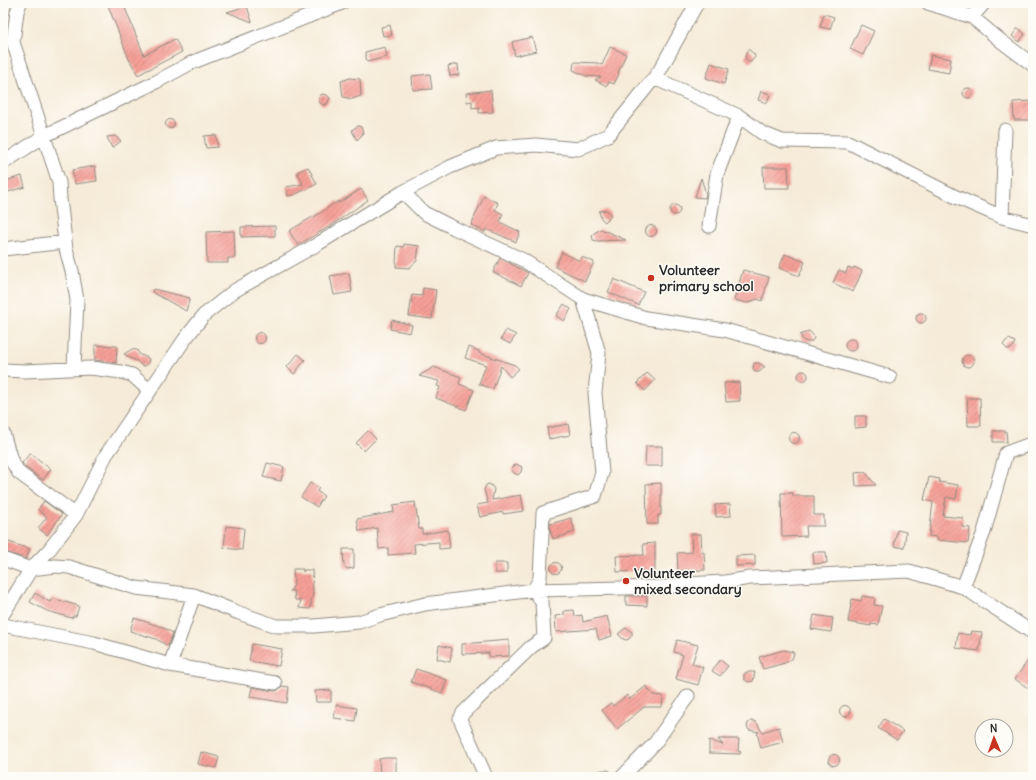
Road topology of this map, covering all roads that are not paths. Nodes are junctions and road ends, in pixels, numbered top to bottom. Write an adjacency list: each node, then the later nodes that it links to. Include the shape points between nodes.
1 (20, 3): 12 (street, via 12,42)
2 (342, 3): 6 (street)
3 (697, 3): 9 (street)
4 (928, 3): 7 (street)
5 (984, 3): 7 (street)
6 (317, 8): 12 (street, via 191,63)
7 (972, 17): 8 (street)
8 (1033, 65)
9 (654, 78): 10 (street); 14 (street, via 608,134 578,149 536,145 496,148 450,167)
10 (739, 116): 15 (street, via 762,133 782,141 848,142 956,197); 17 (street, via 717,174)
11 (1005, 130): 15 (street)
12 (44, 136): 13 (street); 18 (street, via 59,182)
13 (3, 163)
14 (403, 192): 20 (street, via 424,213 523,260); 24 (street, via 234,291 204,316 185,338)
15 (1002, 217): 16 (street)
16 (1033, 225)
17 (709, 226)
18 (65, 242): 19 (street); 21 (street, via 77,300)
19 (3, 249)
20 (583, 299): 23 (street, via 646,318 725,330); 31 (street, via 600,353 595,393 602,473 595,496 542,513 540,578)
21 (74, 368): 22 (street); 24 (street, via 91,368 132,375)
22 (3, 370)
23 (890, 377)
24 (150, 391): 27 (street, via 106,455)
25 (3, 433): 27 (street, via 11,460 19,473)
26 (1033, 443): 30 (street, via 1006,453 984,532)
27 (76, 515): 29 (street)
28 (3, 559): 29 (street)
29 (31, 569): 32 (street, via 68,567 136,588); 33 (street)
30 (963, 587): 31 (street, via 909,571 750,578 667,587); 35 (street)
31 (534, 590): 32 (street, via 426,604 359,622 314,626 276,626); 39 (street, via 542,602 544,638 460,719)
32 (194, 595): 36 (street)
33 (3, 614)
34 (3, 625): 36 (street, via 94,643)
35 (1033, 633)
36 (170, 665): 37 (street)
37 (275, 683)
38 (688, 696): 42 (street, via 655,743)
39 (486, 777)
40 (602, 777): 41 (street)
41 (606, 777)
42 (622, 777)

